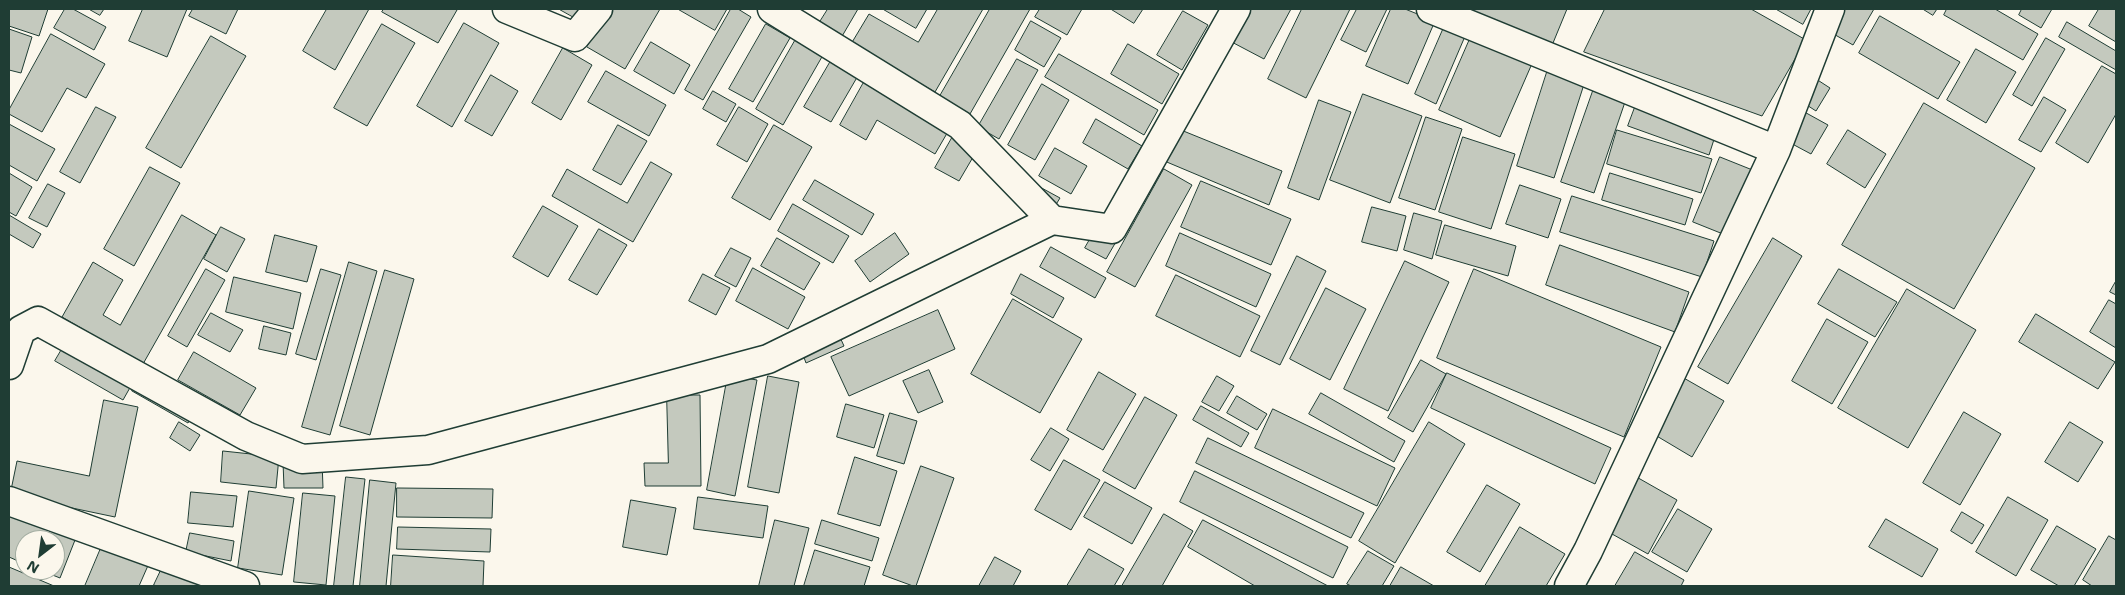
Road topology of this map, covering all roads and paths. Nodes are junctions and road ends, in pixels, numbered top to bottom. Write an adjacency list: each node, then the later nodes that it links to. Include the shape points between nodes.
1 (507, 9): 2 (street, via 575,36)
2 (598, 9)
3 (772, 9): 8 (street, via 960,126)
4 (1236, 9): 8 (street, via 1112,229)
5 (1431, 9): 7 (street)
6 (1830, 9): 7 (street)
7 (1776, 150): 12 (street, via 1588,551)
8 (1052, 220): 9 (street, via 768,359 428,450 302,459 246,436 38,321 21,330)
9 (9, 365)
10 (9, 501): 11 (street)
11 (245, 586)
12 (1568, 586)

